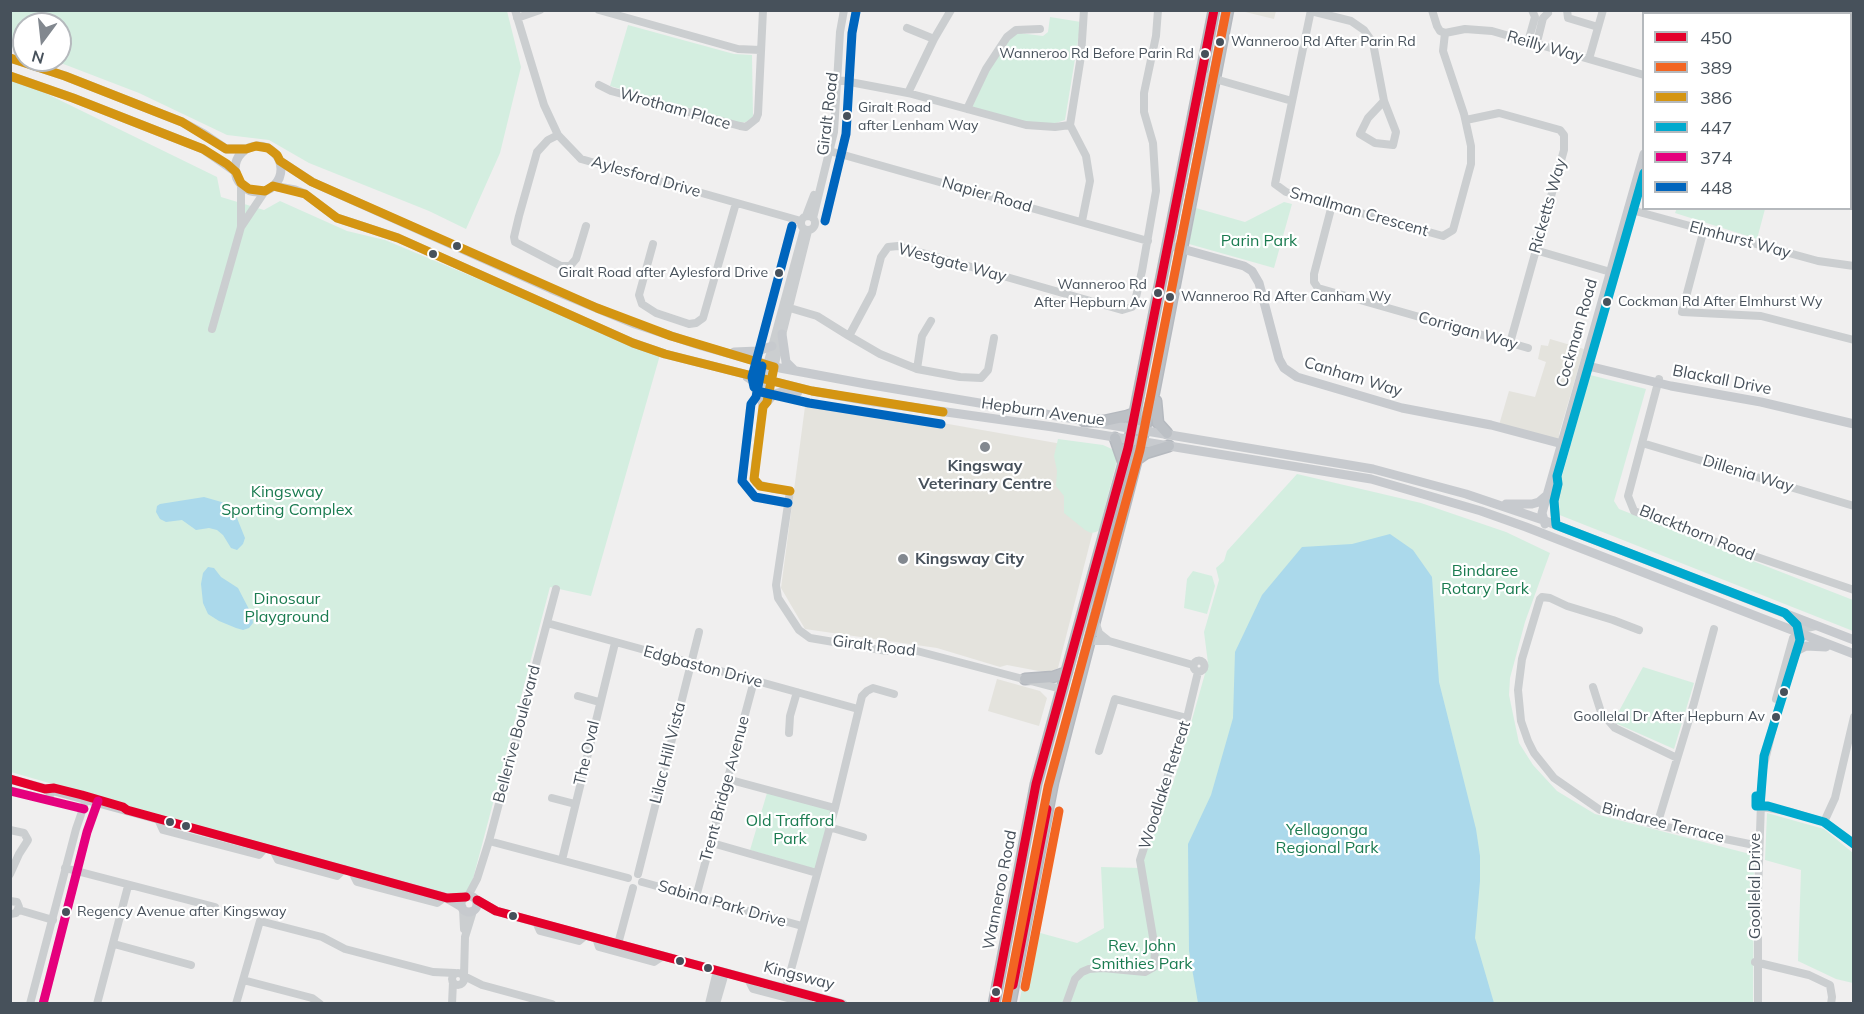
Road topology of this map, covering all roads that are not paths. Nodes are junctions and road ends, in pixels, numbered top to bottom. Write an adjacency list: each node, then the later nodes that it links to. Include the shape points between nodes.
1 (540, 10): 17 (street)
2 (599, 10): 25 (street, via 738,49)
3 (763, 10): 25 (street)
4 (839, 10): 32 (street, Giralt Road)
5 (844, 10): 32 (street, Giralt Road)
6 (951, 10): 23 (street)
7 (1084, 10): 39 (street)
8 (1158, 10): 57 (street, Westgate Way, via 1144,93 1156,191)
9 (1214, 10): 30 (highway, Wanneroo Road)
10 (1228, 10): 31 (highway, Wanneroo Road)
11 (1432, 10): 21 (street, via 1440,32)
12 (1532, 10): 24 (street, via 1535,17)
13 (1567, 10): 18 (street, via 1568,18)
14 (1603, 10): 18 (street)
15 (1311, 11): 35 (street, Smallman Crescent); 36 (street, via 1351,21 1365,30 1373,43)
16 (1548, 13): 22 (street)
17 (516, 14): 40 (street, Aylesford Drive, via 544,105)
18 (1598, 27): 27 (street)
19 (907, 28): 23 (street)
20 (1040, 28): 37 (street, via 1016,30 1007,37)
21 (1445, 33): 24 (street, Reilly Way, via 1480,29); 38 (street, via 1443,51)
22 (1538, 38)
23 (934, 39): 34 (street)
24 (1528, 42): 27 (street, Reilly Way)
25 (760, 50): 33 (street, Wrotham Place, via 758,114 746,127)
26 (10, 58): 41 (main road, via 190,125 226,149)
27 (1589, 59): 28 (street, Reilly Way)
28 (1642, 74)
29 (10, 75): 45 (main road, via 203,149)
30 (1202, 75): 31 (street); 59 (highway, Wanneroo Road)
31 (1214, 78): 35 (street); 61 (highway, Wanneroo Road)
32 (836, 79): 34 (street); 42 (street, Giralt Road, via 837,115)
33 (599, 85)
34 (908, 93): 37 (street)
35 (1292, 101): 50 (street, Smallman Crescent, via 1275,184 1286,192)
36 (1384, 102): 36 (street, via 1396,132 1393,146 1375,143 1360,134 1368,118)
37 (968, 109): 39 (street, via 1026,125)
38 (1466, 120): 50 (street, Smallman Crescent, via 1471,164 1453,230 1443,236); 60 (street, Ricketts Way, via 1499,113 1560,130 1564,135 1564,150)
39 (1070, 125): 52 (street, via 1086,156 1090,181)
40 (558, 135): 49 (street, Aylesford Drive, via 581,159); 54 (street, via 537,152 514,242 561,266 570,266)
41 (246, 149): 43 (main road, via 268,148); 45 (main road, via 238,158)
42 (829, 150): 52 (street, Napier Road); 53 (street, Giralt Road)
43 (280, 161): 48 (main road, via 278,180); 74 (main road, Hepburn Avenue, via 312,182 588,304)
44 (1642, 162): 51 (main road, Cockman Road)
45 (236, 172): 47 (main road)
46 (1642, 176): 51 (main road, Cockman Road)
47 (241, 183): 48 (main road, via 249,189); 55 (street)
48 (269, 189): 55 (street); 79 (main road, Hepburn Avenue, via 305,194 337,218 398,238 633,343)
49 (736, 203): 53 (street, Aylesford Drive); 58 (street, via 704,318 696,323 657,313 642,304 639,295)
50 (1332, 205): 71 (street, Corrigan Way, via 1314,274 1318,288)
51 (1630, 209): 56 (street, Elmhurst Way); 63 (main road, Cockman Road)
52 (1082, 221): 57 (street, Napier Road)
53 (807, 223): 64 (street, Giralt Road)
54 (586, 226)
55 (241, 227): 66 (street)
56 (1704, 230): 62 (street, Elmhurst Way, via 1818,261); 70 (street, via 1682,312 1761,316)
57 (1148, 241): 68 (street, Westgate Way, via 1134,304 1128,310 898,246 888,247 872,293)
58 (653, 244)
59 (1167, 248): 61 (main road, Canham Way); 85 (highway, Wanneroo Road)
60 (1535, 250): 63 (street); 71 (street, Ricketts Way)
61 (1181, 252): 83 (highway, Wanneroo Road); 94 (main road, Canham Way, via 1252,271 1259,283 1279,359 1297,377 1402,408 1491,425)
62 (1854, 266)
63 (1612, 272): 75 (main road, Cockman Road)
64 (786, 307): 67 (street, Giralt Road); 68 (street, via 817,316); 72 (street, Giralt Road)
65 (931, 321): 77 (street, via 922,336)
66 (212, 329)
67 (782, 334): 76 (street, Giralt Road); 78 (main road, via 786,362)
68 (849, 336): 77 (street)
69 (994, 338): 77 (street, via 988,370 981,378)
70 (1854, 340)
71 (1510, 343): 73 (street, Corrigan Way)
72 (772, 346): 74 (main road, via 758,351); 76 (street, Giralt Road)
73 (1528, 348)
74 (722, 352): 76 (main road, Hepburn Avenue)
75 (1587, 362): 81 (main road, Blackall Drive); 94 (main road, Cockman Road)
76 (770, 366): 78 (main road, Hepburn Avenue); 80 (street, Giralt Road)
77 (917, 369)
78 (795, 371): 86 (main road, Hepburn Avenue)
79 (742, 374): 80 (main road, Hepburn Avenue); 84 (main road, via 753,381)
80 (767, 381): 82 (main road, Hepburn Avenue); 84 (street, Giralt Road)
81 (1658, 381): 87 (main road, Blackall Drive); 92 (street, Blackthorn Road)
82 (812, 391): 84 (main road, via 777,393); 91 (main road, Hepburn Avenue)
83 (1154, 392): 88 (highway, via 1158,423); 90 (highway, Wanneroo Road)
84 (763, 403): 125 (street, Giralt Road, via 754,479 760,486 790,491 776,585 778,598 799,630 810,638 887,651 918,651)
85 (1135, 413): 86 (highway, via 1104,421); 89 (highway, Wanneroo Road)
86 (1084, 421): 89 (main road, Hepburn Avenue)
87 (1854, 422)
88 (1167, 433): 90 (main road, Hepburn Avenue); 99 (main road, Hepburn Avenue, via 1373,469)
89 (1131, 435): 90 (main road, Hepburn Avenue); 91 (main road, Hepburn Avenue); 96 (highway, Wanneroo Road)
90 (1144, 436): 93 (main road, Hepburn Avenue); 95 (highway, Wanneroo Road)
91 (1115, 438): 96 (highway)
92 (1641, 442): 100 (street, Dillenia Way); 108 (street, Blackthorn Road, via 1628,496 1634,511)
93 (1169, 446): 95 (highway); 104 (main road, Hepburn Avenue, via 1371,479)
94 (1563, 447): 97 (main road, Cockman Road); 98 (main road, Cockman Road)
95 (1139, 458): 101 (highway, Wanneroo Road)
96 (1124, 464): 106 (highway, Wanneroo Road)
97 (1557, 476): 102 (main road, Cockman Road); 103 (main road)
98 (1546, 496): 99 (main road, via 1532,504); 102 (main road, Cockman Road)
99 (1498, 504): 102 (main road, Hepburn Avenue)
100 (1854, 506)
101 (1122, 519): 106 (highway, via 1116,518); 110 (highway, Wanneroo Road)
102 (1543, 520): 103 (main road, Hepburn Avenue); 104 (main road); 105 (main road)
103 (1556, 525): 109 (main road, Hepburn Avenue)
104 (1526, 527): 105 (main road, Hepburn Avenue)
105 (1558, 538): 116 (main road, Hepburn Avenue)
106 (1102, 545): 124 (highway, Wanneroo Road)
107 (556, 589): 111 (street, Bellerive Boulevard)
108 (1854, 590)
109 (1785, 613): 112 (main road, Hepburn Avenue); 116 (street, via 1795,622)
110 (1096, 615): 118 (highway, Wanneroo Road); 119 (street, via 1099,633); 128 (highway, via 1089,619 1072,684)
111 (547, 623): 120 (street, Edgbaston Drive); 154 (street, Bellerive Boulevard)
112 (1817, 626): 116 (street); 117 (main road, Hepburn Avenue)
113 (1714, 629): 138 (street)
114 (1639, 630): 150 (street, Bindaree Terrace, via 1542,597 1519,676 1519,710 1534,753 1554,778 1600,810)
115 (699, 632): 123 (street, Lilac Hill Vista)
116 (1798, 632): 121 (street, Goollelal Drive); 122 (main road, Hepburn Avenue); 147 (street, Goollelal Drive, via 1793,638 1759,759)
117 (1854, 640)
118 (1088, 641): 119 (street, Woodlake Retreat); 141 (highway, Wanneroo Road)
119 (1109, 641): 135 (street, Woodlake Retreat, via 1196,668)
120 (615, 643): 123 (street, Edgbaston Drive); 132 (street, The Oval)
121 (1797, 651): 122 (main road, via 1814,645); 147 (street, Goollelal Drive, via 1764,756)
122 (1850, 653)
123 (691, 664): 126 (street, Edgbaston Drive); 162 (street, Lilac Hill Vista)
124 (1067, 672): 125 (highway, via 1053,678); 128 (highway, Wanneroo Road)
125 (1025, 679): 128 (street, Giralt Road)
126 (754, 681): 129 (street, Edgbaston Drive); 140 (street, Trent Bridge Avenue)
127 (1593, 687): 138 (street, via 1601,712 1615,728)
128 (1061, 689): 141 (highway, via 1065,705 1053,762); 185 (highway, Wanneroo Road, via 1036,784)
129 (797, 692): 133 (street, Edgbaston Drive); 136 (street)
130 (894, 694): 133 (street, via 873,688 862,696)
131 (578, 696): 132 (street, The Oval)
132 (599, 702): 146 (street, The Oval)
133 (858, 709): 148 (street)
134 (1854, 717): 149 (street, via 1835,798)
135 (1187, 718): 137 (street, via 1115,699); 204 (street, Woodlake Retreat, via 1140,860 1155,949 1154,967 1145,972 1089,969 1075,978)
136 (789, 733)
137 (1099, 751)
138 (1677, 758): 150 (street)
139 (10, 779): 143 (main road, Kingsway)
140 (727, 779): 148 (street); 155 (street, Trent Bridge Avenue)
141 (1053, 782): 182 (highway, Wanneroo Road)
142 (10, 790): 143 (street, via 44,799 48,798)
143 (49, 790): 144 (main road, Kingsway, via 54,788)
144 (84, 798): 159 (street); 168 (main road, Kingsway)
145 (552, 798): 146 (street, The Oval)
146 (575, 804): 158 (street, The Oval)
147 (1758, 806): 149 (street); 157 (street, Goollelal Drive)
148 (835, 808): 151 (street)
149 (1824, 822): 156 (street)
150 (1657, 825): 157 (street, Bindaree Terrace)
151 (829, 827): 153 (street); 160 (street)
152 (10, 830): 161 (street, via 24,833 28,840)
153 (863, 837)
154 (489, 841): 158 (street); 170 (street, Bellerive Boulevard)
155 (712, 843): 160 (street); 167 (street, Trent Bridge Avenue)
156 (1854, 844)
157 (1757, 846): 183 (street, Goollelal Drive)
158 (562, 860): 163 (street)
159 (65, 868): 165 (street); 175 (street)
160 (817, 873): 176 (street)
161 (10, 874)
162 (638, 874): 163 (street); 164 (street)
163 (628, 878): 166 (street)
164 (642, 882): 166 (street, via 640,887); 167 (street, Sabina Park Drive)
165 (129, 886): 171 (street); 179 (street)
166 (633, 888): 180 (street)
167 (696, 897): 176 (street, Sabina Park Drive)
168 (446, 898): 170 (main road, Kingsway); 172 (main road, Kingsway)
169 (10, 901): 173 (street, via 17,902)
170 (472, 902): 172 (main road, Kingsway, via 469,912); 177 (street, Bellerive Boulevard); 178 (main road, Kingsway)
171 (215, 907)
172 (463, 908): 177 (street)
173 (19, 910): 174 (street); 175 (street)
174 (10, 914)
175 (53, 920): 193 (street)
176 (802, 927): 190 (street)
177 (465, 937): 187 (street)
178 (596, 938): 180 (main road, Kingsway); 181 (street, Kingsway, via 599,947 654,962)
179 (114, 944): 184 (street); 194 (street)
180 (618, 944): 181 (main road, Kingsway)
181 (663, 956): 186 (main road, Kingsway)
182 (1018, 960): 185 (highway); 203 (highway, Wanneroo Road)
183 (1756, 962): 205 (street, Goollelal Drive); 206 (street, Goollelal Drive); 207 (street, via 1809,975 1830,985)
184 (191, 965)
185 (1001, 965): 202 (highway, Wanneroo Road)
186 (721, 972): 188 (main road, Kingsway); 198 (street); 199 (street)
187 (458, 979): 189 (street, via 345,949 322,936 260,921); 191 (street); 192 (street)
188 (748, 979): 190 (main road, Kingsway); 200 (street, Kingsway, via 753,989)
189 (243, 980): 195 (street); 196 (street, via 312,998)
190 (786, 988): 201 (main road, Kingsway)
191 (520, 999): 197 (street)
192 (452, 1002)
193 (30, 1004)
194 (97, 1004)
195 (236, 1004)
196 (320, 1004)
197 (552, 1004)
198 (709, 1004)
199 (716, 1004)
200 (810, 1004)
201 (843, 1004)
202 (994, 1004)
203 (1010, 1004)
204 (1066, 1004)
205 (1754, 1004)
206 (1758, 1004)
207 (1831, 1004)

